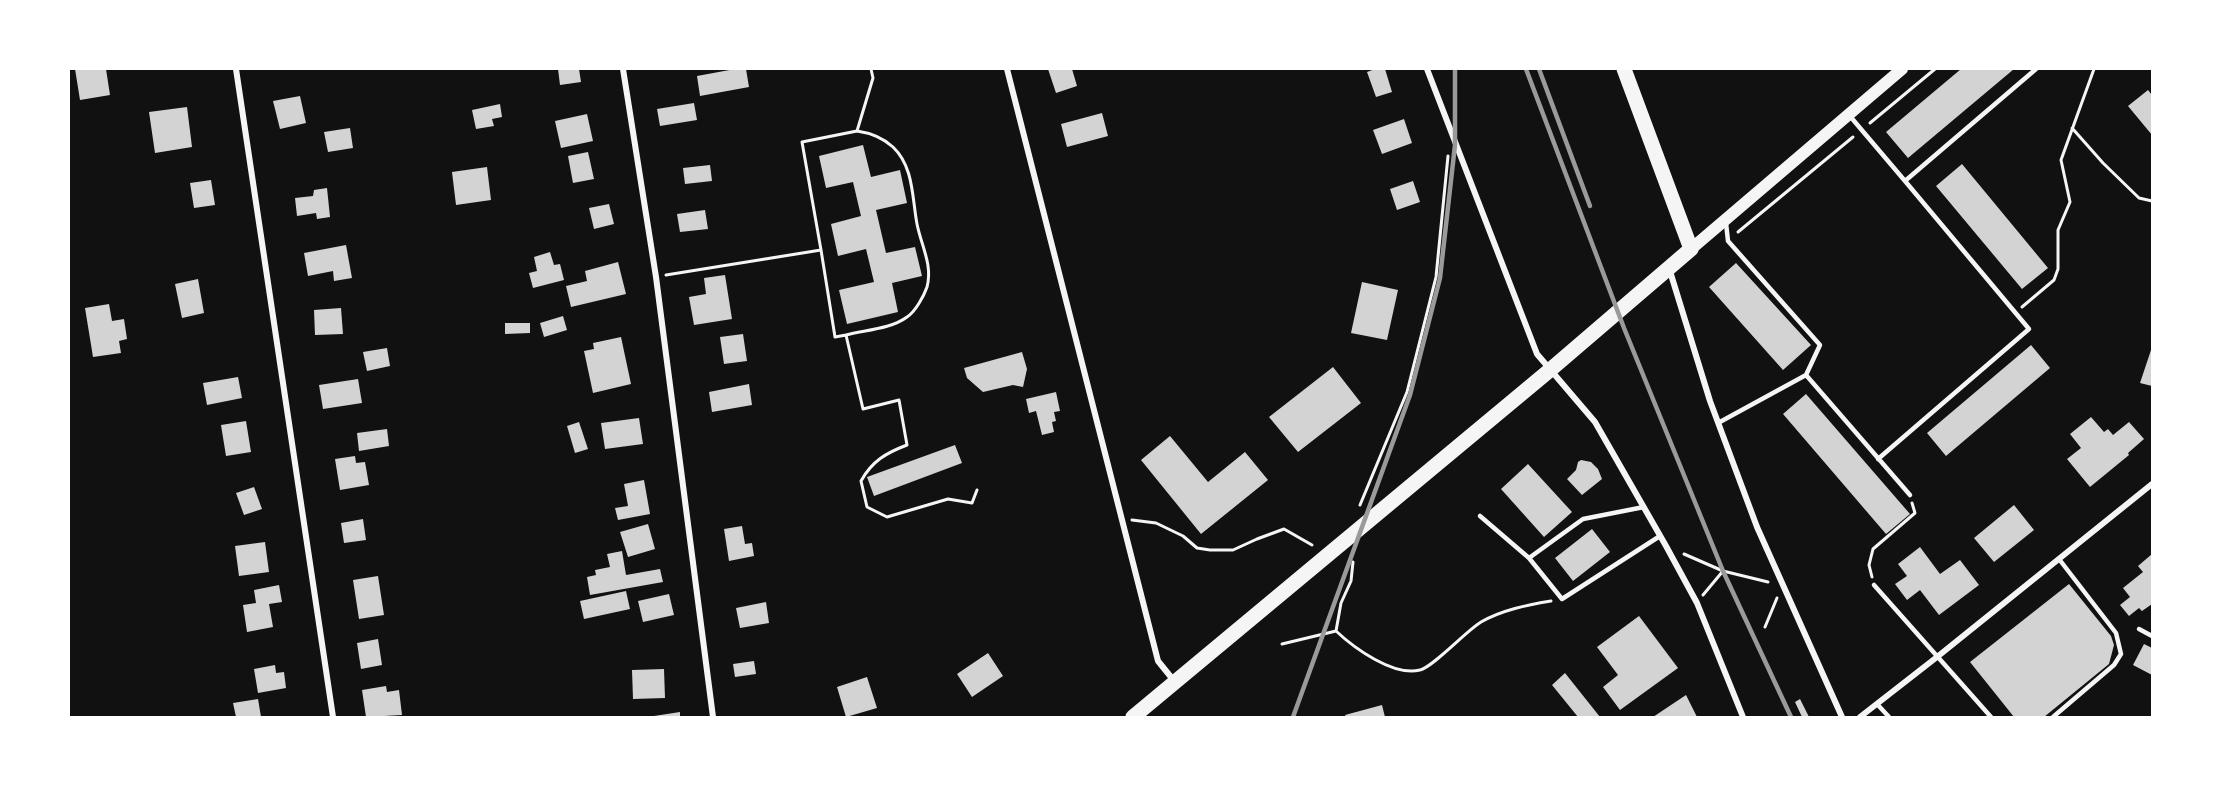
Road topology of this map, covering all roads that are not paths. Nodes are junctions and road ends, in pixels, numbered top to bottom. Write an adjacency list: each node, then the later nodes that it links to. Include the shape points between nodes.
1 (236, 69): 30 (street)
2 (623, 69): 31 (street, via 656,278)
3 (1007, 69): 28 (street, via 1158,661)
4 (1427, 69): 13 (street, via 1537,354)
5 (1624, 69): 11 (main road)
6 (1902, 69): 8 (main road)
7 (2036, 69): 9 (lane)
8 (1849, 114): 9 (lane); 10 (main road)
9 (1905, 181): 16 (lane, via 2029,329)
10 (1725, 219): 11 (main road); 14 (lane, via 1728,241 1820,345)
11 (1691, 249): 12 (main road)
12 (1669, 267): 13 (main road); 15 (street)
13 (1550, 370): 19 (street, via 1595,422); 28 (main road)
14 (1806, 375): 15 (lane); 16 (lane)
15 (1718, 423): 34 (street, via 1757,527)
16 (1878, 459): 18 (lane)
17 (2152, 484): 23 (street)
18 (1910, 495)
19 (1644, 507): 21 (street); 22 (lane, via 1583,519)
20 (1480, 516): 22 (lane)
21 (1660, 536): 22 (lane, via 1562,599); 33 (street, via 1697,603)
22 (1529, 558)
23 (2059, 559): 27 (street); 38 (lane, via 2116,633 2121,654 2114,665)
24 (1874, 585): 27 (lane)
25 (2139, 629): 26 (lane)
26 (2152, 636)
27 (1937, 657): 29 (street); 37 (lane)
28 (1175, 682): 32 (main road)
29 (1877, 704): 35 (street); 36 (lane)
30 (333, 717)
31 (713, 717)
32 (1133, 717)
33 (1743, 717)
34 (1842, 717)
35 (1860, 717)
36 (1889, 717)
37 (1991, 717)
38 (2053, 717)

